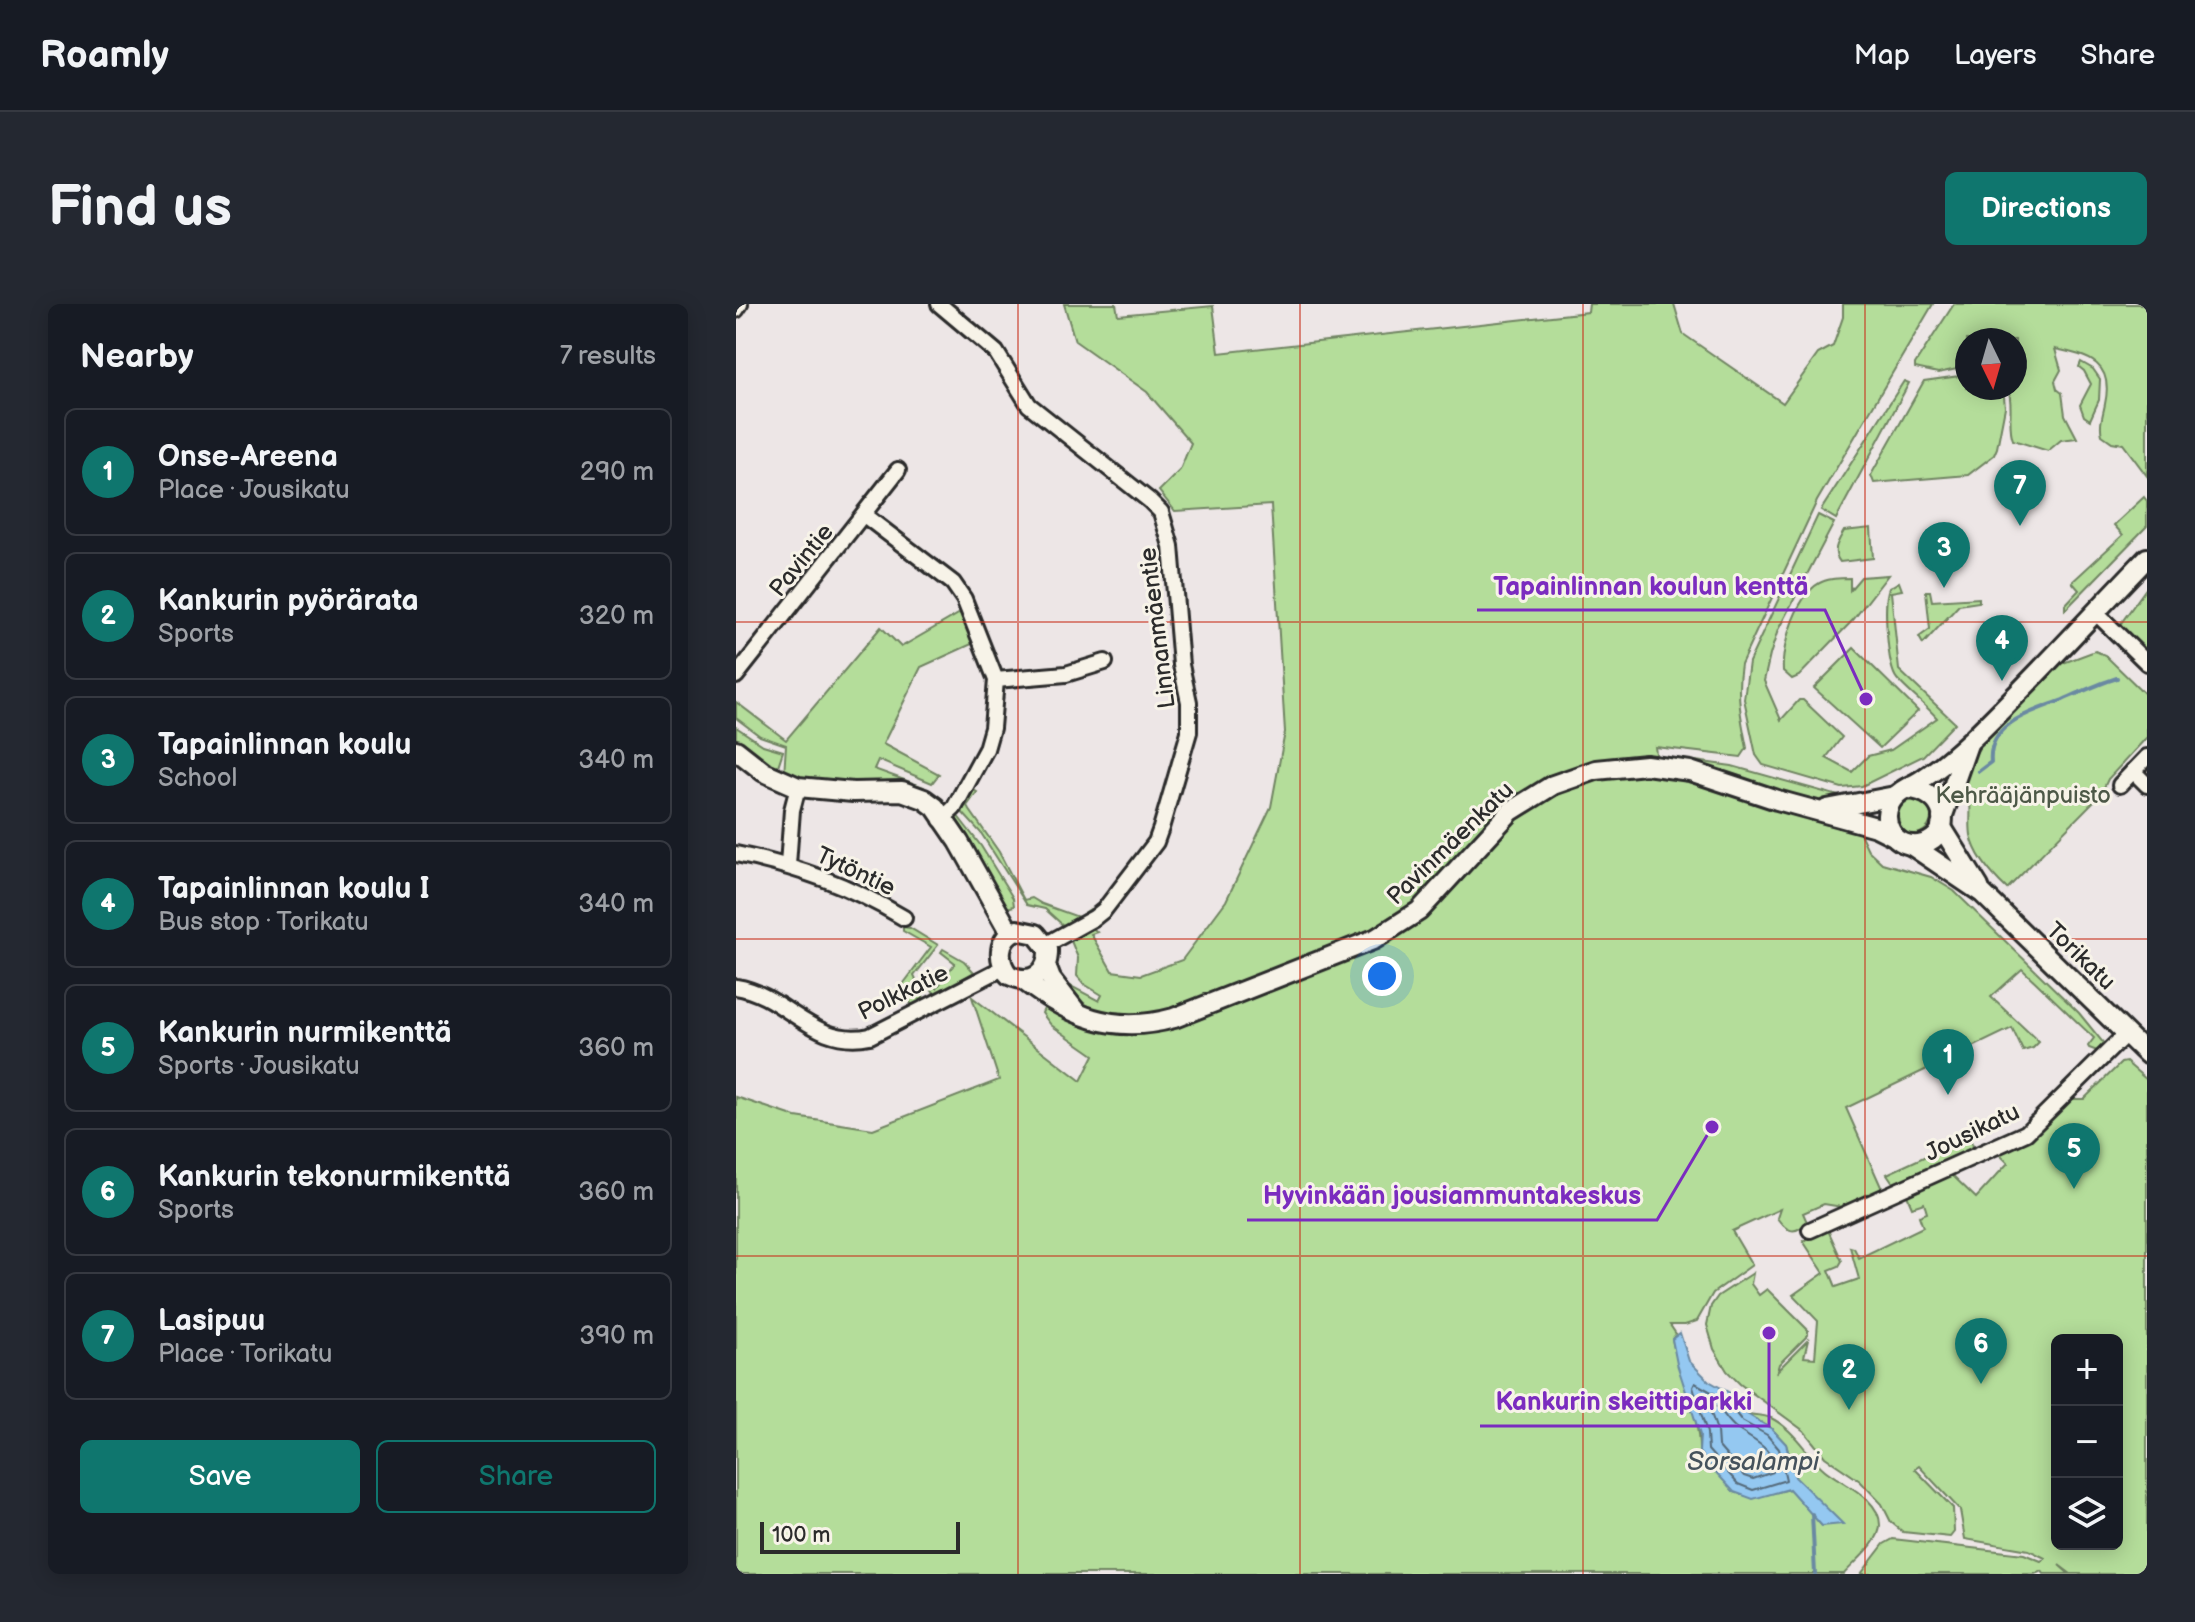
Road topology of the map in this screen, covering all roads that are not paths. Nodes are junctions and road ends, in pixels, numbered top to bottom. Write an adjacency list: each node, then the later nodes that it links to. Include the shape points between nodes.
1 (740, 304): 3 (street)
2 (939, 304): 30 (street, Linnanmäentie, via 996,352 1029,405 1161,512 1171,546 1190,717 1161,828 1104,910)
3 (736, 310)
4 (898, 470): 5 (street, Pavintie)
5 (864, 515): 10 (street, Pavintie); 11 (street, via 953,583)
6 (2147, 558): 7 (street)
7 (2095, 612): 9 (street); 12 (street)
8 (1105, 662): 11 (street, via 1066,674)
9 (2147, 663)
10 (736, 676)
11 (996, 680): 21 (street, via 986,749 954,808)
12 (1969, 741): 19 (street); 22 (street)
13 (736, 750): 18 (street, via 764,772)
14 (2147, 757): 15 (street)
15 (2133, 771): 16 (street); 17 (street)
16 (2120, 785)
17 (2147, 785)
18 (798, 787): 21 (street, via 902,791 935,807); 26 (street)
19 (1901, 792): 20 (street, Pavinmäenkatu); 22 (street, via 1918,789 1932,796); 23 (street, via 1887,813)
20 (1819, 810): 23 (street, Pavinmäenkatu); 35 (street, Pavinmäenkatu, via 1674,768 1596,770 1553,785 1511,811 1419,911 1352,950 1153,1024 1107,1023)
21 (941, 820): 29 (street)
22 (1942, 822): 24 (street, via 1931,840); 27 (street, Torikatu)
23 (1894, 836): 24 (street)
24 (1911, 845): 27 (street, Torikatu)
25 (736, 854): 26 (street, Tytöntie)
26 (788, 865): 28 (street, Tytöntie)
27 (1982, 893): 36 (street, Torikatu)
28 (904, 918)
29 (1010, 933): 30 (street, via 1036,934); 32 (street, via 1000,952)
30 (1047, 944): 31 (street)
31 (1046, 966): 33 (street, via 1036,977); 35 (street)
32 (1003, 968): 33 (street); 34 (street, Polkkatie, via 857,1039 828,1035 755,991)
33 (1023, 980): 35 (street, Pavinmäenkatu)
34 (736, 987)
35 (1076, 1011)
36 (2126, 1034): 37 (street, Torikatu); 38 (street, Jousikatu, via 2026,1133)
37 (2147, 1054)
38 (1810, 1230)

